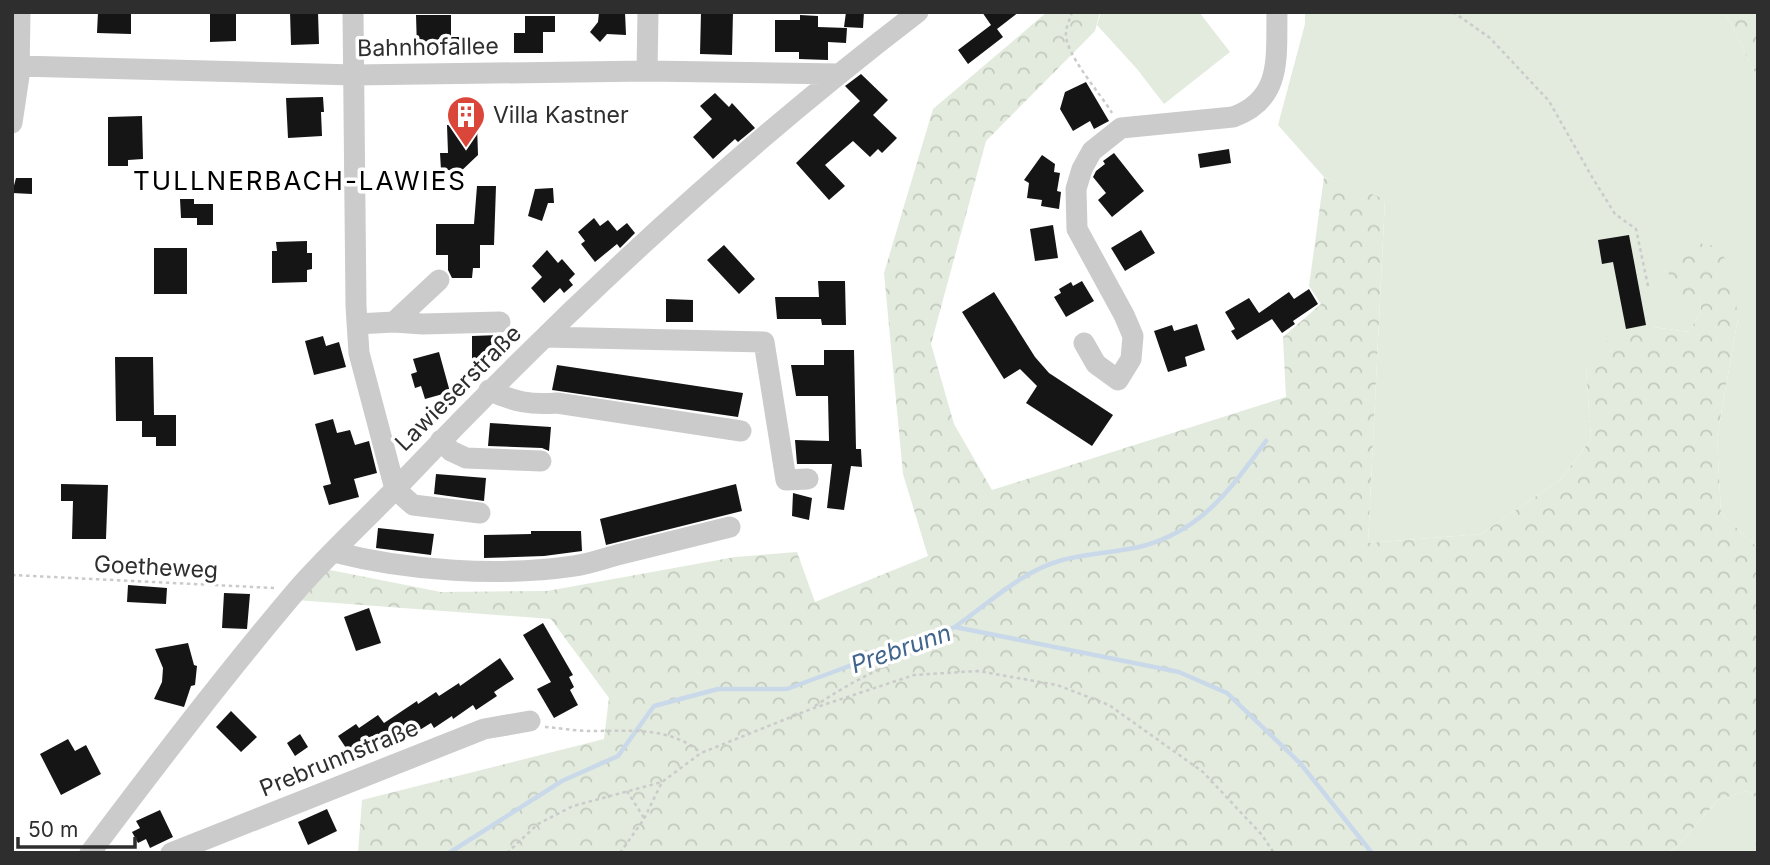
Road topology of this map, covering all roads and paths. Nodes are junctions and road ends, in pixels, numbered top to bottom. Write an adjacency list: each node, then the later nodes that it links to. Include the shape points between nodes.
1 (20, 12): 8 (street)
2 (353, 12): 11 (street)
3 (648, 12): 9 (street)
4 (918, 12): 10 (street, Lawieserstraße)
5 (1072, 12): 13 (path, via 1065,35 1076,63)
6 (1277, 12): 13 (street, via 1272,82 1248,112)
7 (1453, 12): 15 (path, via 1490,38 1549,101 1615,214 1636,229)
8 (19, 66): 11 (street, Bahnhofallee); 12 (street)
9 (647, 71): 10 (street, Bahnhofallee); 11 (street, Bahnhofallee)
10 (838, 74): 19 (street, Lawieserstraße, via 654,233)
11 (354, 75): 18 (street)
12 (12, 123)
13 (1121, 128): 20 (street, via 1092,151 1076,189 1077,229 1133,335 1131,359 1118,380 1096,364)
14 (439, 279): 16 (street)
15 (1648, 286)
16 (394, 322): 17 (street); 18 (street)
17 (500, 322)
18 (357, 324): 26 (street, via 359,353)
19 (545, 337): 21 (street, Lawieserstraße); 25 (street, via 764,342 786,480)
20 (1084, 343)
21 (489, 390): 22 (street, via 520,403 558,403); 23 (street, Lawieserstraße)
22 (741, 431)
23 (442, 440): 24 (street, via 466,458); 26 (street, Lawieserstraße)
24 (541, 461)
25 (808, 479)
26 (395, 489): 27 (street, via 413,505); 29 (street, Lawieserstraße)
27 (480, 513)
28 (730, 527): 29 (street, via 575,566 465,571 368,561)
29 (334, 552): 31 (street, Lawieserstraße)
30 (12, 575): 31 (path, Goetheweg)
31 (298, 589): 39 (street, Lawieserstraße)
32 (955, 635): 33 (path, via 885,666)
33 (811, 709): 35 (path); 43 (path, via 914,675 978,671 1058,685 1109,705 1203,772)
34 (530, 721): 35 (path, via 544,727 653,733 686,740); 40 (street, Prebrunnstraße, via 484,729)
35 (701, 753): 36 (path)
36 (662, 782): 37 (path); 38 (path)
37 (627, 791): 38 (path); 41 (path, via 561,812 538,824)
38 (644, 819): 42 (path)
39 (90, 853)
40 (171, 853)
41 (507, 853)
42 (620, 853)
43 (1274, 853)

